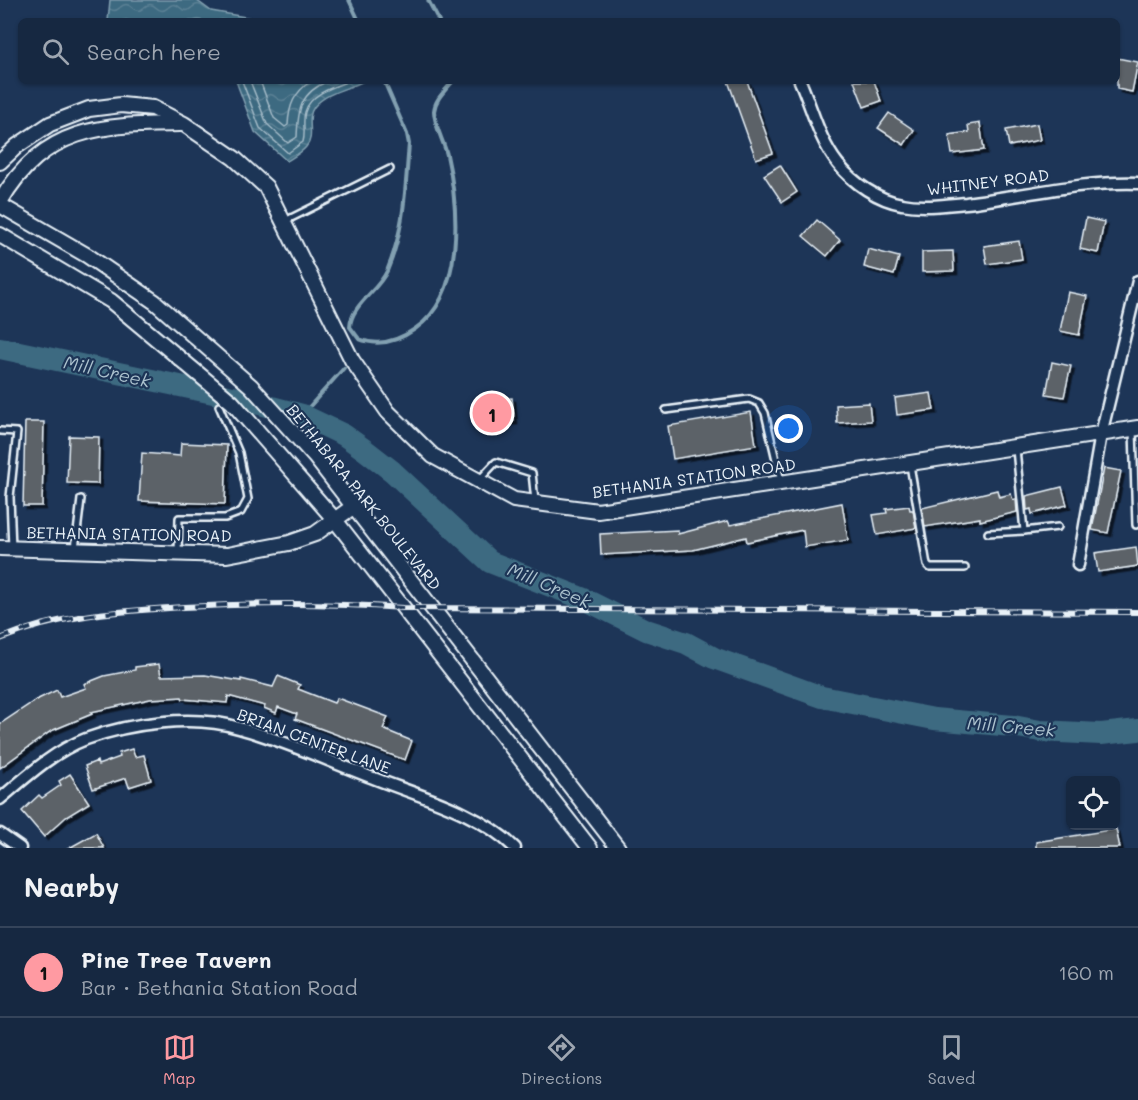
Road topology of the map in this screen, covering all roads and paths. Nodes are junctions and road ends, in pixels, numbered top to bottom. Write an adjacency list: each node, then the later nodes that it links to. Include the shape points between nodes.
1 (801, 84): 5 (street, WHITNEY ROAD, via 816,124 838,164 869,191 900,204 940,206 1076,185)
2 (184, 124): 3 (street, BETHANIA STATION ROAD, via 153,108 121,105 89,109 50,124); 6 (street, via 129,123 95,128 55,144 22,168); 7 (street, BETHANIA STATION ROAD, via 234,158 266,187)
3 (0, 162)
4 (390, 169): 7 (lane)
5 (1138, 183)
6 (0, 203): 21 (street, BETHABARA PARK BOULEVARD, via 88,256 184,326 251,386)
7 (284, 222): 17 (street, BETHANIA STATION ROAD, via 352,360 388,412 433,456)
8 (0, 235): 22 (street, via 75,277 138,321 232,402)
9 (1138, 281): 14 (street)
10 (219, 406): 29 (lane, via 239,453 248,499 241,512 225,518 179,518)
11 (666, 410): 18 (lane, via 749,399 759,403 765,413)
12 (1135, 428): 14 (street, BETHANIA STATION ROAD); 23 (lane)
13 (0, 431): 27 (lane, via 17,432)
14 (1101, 434): 15 (street, BETHANIA STATION ROAD); 30 (street)
15 (1016, 447): 16 (street, BETHANIA STATION ROAD); 25 (lane)
16 (910, 463): 18 (street, BETHANIA STATION ROAD); 31 (lane, via 927,565)
17 (478, 481): 20 (street, BETHANIA STATION ROAD, via 514,500); 20 (lane, via 496,462 532,473)
18 (781, 483): 20 (street, BETHANIA STATION ROAD, via 598,511)
19 (81, 500): 28 (lane)
20 (535, 503)
21 (354, 506): 22 (street, BETHANIA STATION ROAD); 37 (street, BETHABARA PARK BOULEVARD)
22 (335, 520): 29 (street, BETHANIA STATION ROAD, via 315,534 289,543 227,555); 36 (street)
23 (1136, 525)
24 (1058, 527): 25 (lane)
25 (1024, 531): 26 (lane)
26 (988, 533)
27 (6, 548): 28 (street, BETHANIA STATION ROAD)
28 (75, 550): 29 (street, BETHANIA STATION ROAD)
29 (178, 554)
30 (1078, 565)
31 (965, 568)
32 (0, 799): 35 (street, BRIAN CENTER LANE, via 32,771 85,740 138,725 187,722 238,727 436,802 475,821)
33 (0, 834): 34 (street)
34 (20, 848)
35 (515, 848)
36 (590, 848)
37 (618, 848)

